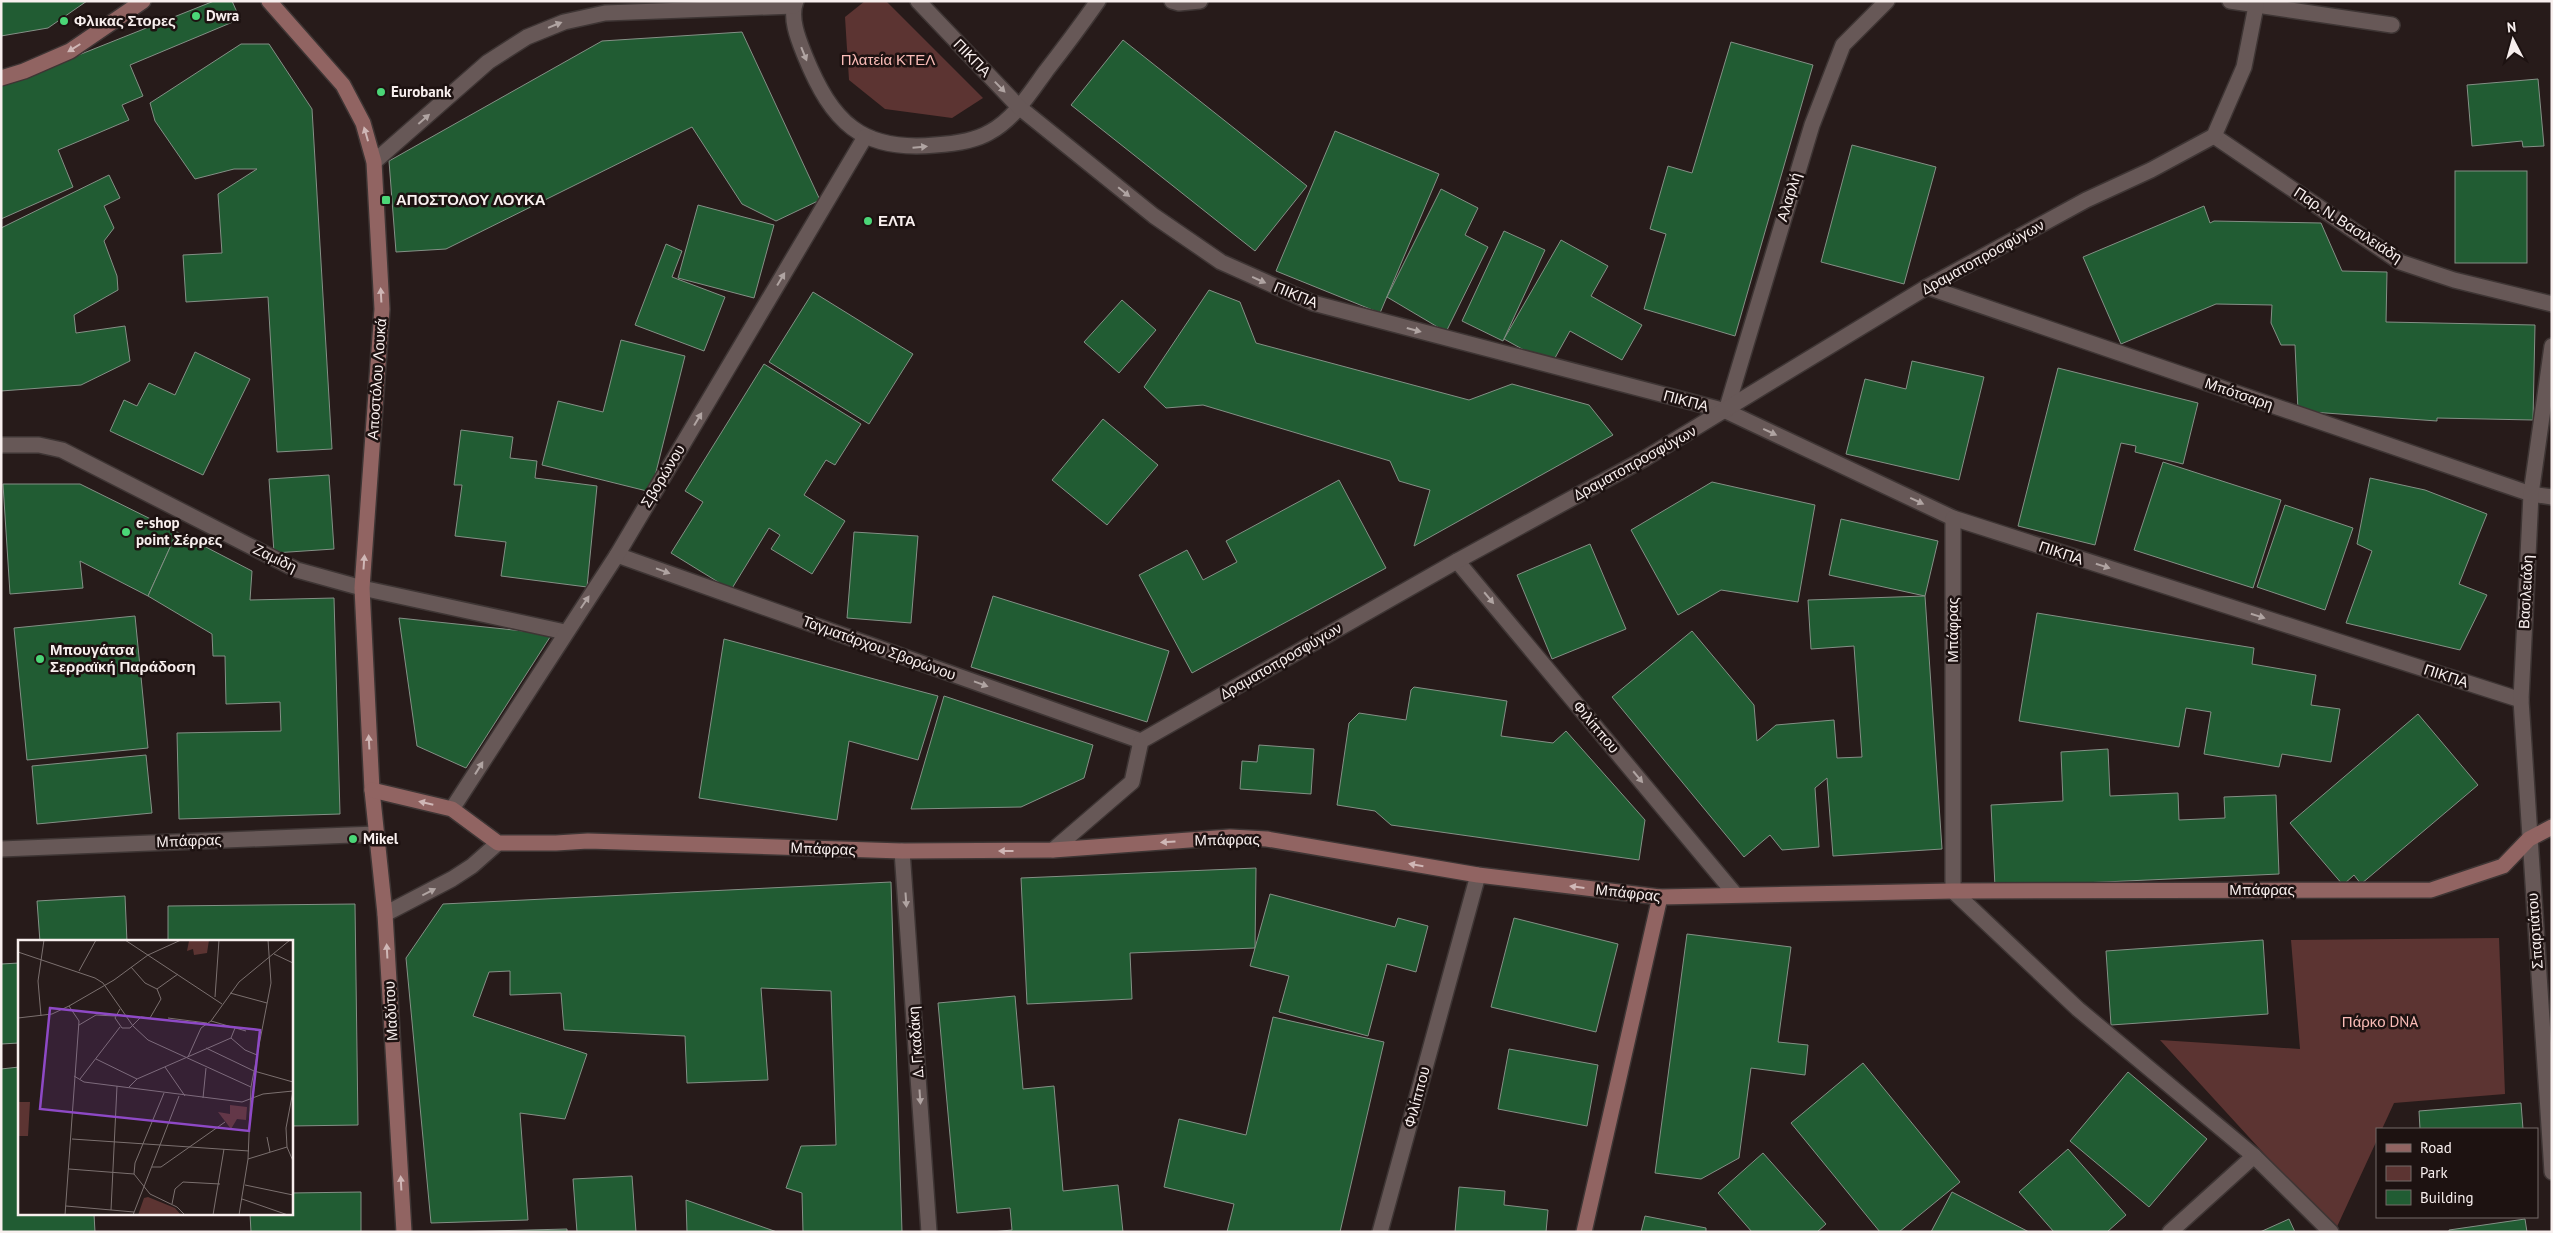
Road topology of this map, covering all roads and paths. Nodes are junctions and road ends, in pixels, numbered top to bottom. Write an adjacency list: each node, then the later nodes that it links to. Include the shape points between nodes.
1 (143, 1): 12 (street, one-way to 12, via 70,51)
2 (269, 1): 16 (street, Αποστόλου Λουκά, one-way to 2, via 363,123 343,85)
3 (918, 1): 13 (street, ΠΙΚΠΑ, one-way to 13)
4 (1098, 1): 13 (street)
5 (1172, 1): 6 (street)
6 (1200, 1)
7 (1887, 1): 20 (street, Αλαρλή, via 1843,45 1812,125)
8 (2230, 1): 10 (street)
9 (795, 4): 15 (street, one-way to 15, via 797,36 823,94 846,124); 16 (street, one-way to 9, via 488,62 527,37 564,22 605,13)
10 (2256, 6): 11 (street); 14 (street, via 2244,67)
11 (2392, 25)
12 (1, 78)
13 (1019, 107): 15 (street, one-way to 13, via 908,148 952,144 990,133); 20 (street, ΠΙΚΠΑ, one-way to 20, via 1154,216 1221,262 1313,303)
14 (2214, 136): 17 (street, Δραματοπροσφύγων, via 2086,200); 18 (street, Παρ. Ν. Βασιλειάδη, via 2400,262 2454,280)
15 (865, 138): 25 (street, Σβορώνου, one-way to 15)
16 (374, 162): 27 (street, Αποστόλου Λουκά, one-way to 16, via 382,309)
17 (1927, 287): 20 (street, Δραματοπροσφύγων); 22 (street, Μπότσαρη)
18 (2552, 304)
19 (2552, 346): 22 (street, Βασιλειάδη)
20 (1726, 411): 24 (street, ΠΙΚΠΑ, one-way to 24); 26 (street, Δραματοπροσφύγων)
21 (1, 445): 27 (street, Ζαμίδη, via 39,445 62,450 297,570)
22 (2531, 494): 23 (street, Μπότσαρη); 29 (street, Βασιλειάδη)
23 (2552, 496)
24 (1953, 518): 29 (street, ΠΙΚΠΑ, one-way to 29); 41 (street, Μπάφρας)
25 (617, 554): 28 (street, Σβορώνου, one-way to 25); 30 (street, Ταγματάρχου Σβορώνου, one-way to 30)
26 (1458, 561): 30 (street, Δραματοπροσφύγων); 42 (street, Φιλίππου, one-way to 42)
27 (362, 588): 28 (street, Ζαμίδη); 31 (street, Αποστόλου Λουκά, one-way to 27)
28 (565, 632): 32 (street, Σβορώνου, one-way to 28)
29 (2521, 700): 35 (street, Βασιλειάδη)
30 (1141, 742): 38 (street, via 1132,782)
31 (372, 790): 32 (street, one-way to 31); 34 (street, Μαδύτου)
32 (452, 809): 36 (street)
33 (2552, 827): 35 (street, Μπάφρας)
34 (376, 834): 37 (street, Μπάφρας); 44 (street, Μαδύτου)
35 (2529, 839): 41 (street, Μπάφρας, via 2503,866 2431,890); 46 (street, Σπαρτιάτου)
36 (498, 843): 39 (street, Μπάφρας, via 588,841); 44 (street, one-way to 36, via 452,879)
37 (1, 849)
38 (1053, 850): 39 (street, Μπάφρας, one-way to 39); 40 (street, Μπάφρας, one-way to 38, via 1267,839)
39 (902, 852): 48 (street, Δ. Γκαδάκη, one-way to 48)
40 (1478, 875): 43 (street, Μπάφρας, one-way to 40); 49 (street, Φιλίππου)
41 (1953, 892): 42 (street, Μπάφρας); 45 (street, via 2078,1009)
42 (1735, 894): 43 (street, Μπάφρας)
43 (1660, 897): 50 (street)
44 (385, 914): 47 (street, Μαδύτου, one-way to 44)
45 (2254, 1156): 51 (street); 52 (street)
46 (2552, 1172)
47 (404, 1232)
48 (929, 1232)
49 (1380, 1232)
50 (1584, 1232)
51 (2170, 1232)
52 (2331, 1232)

